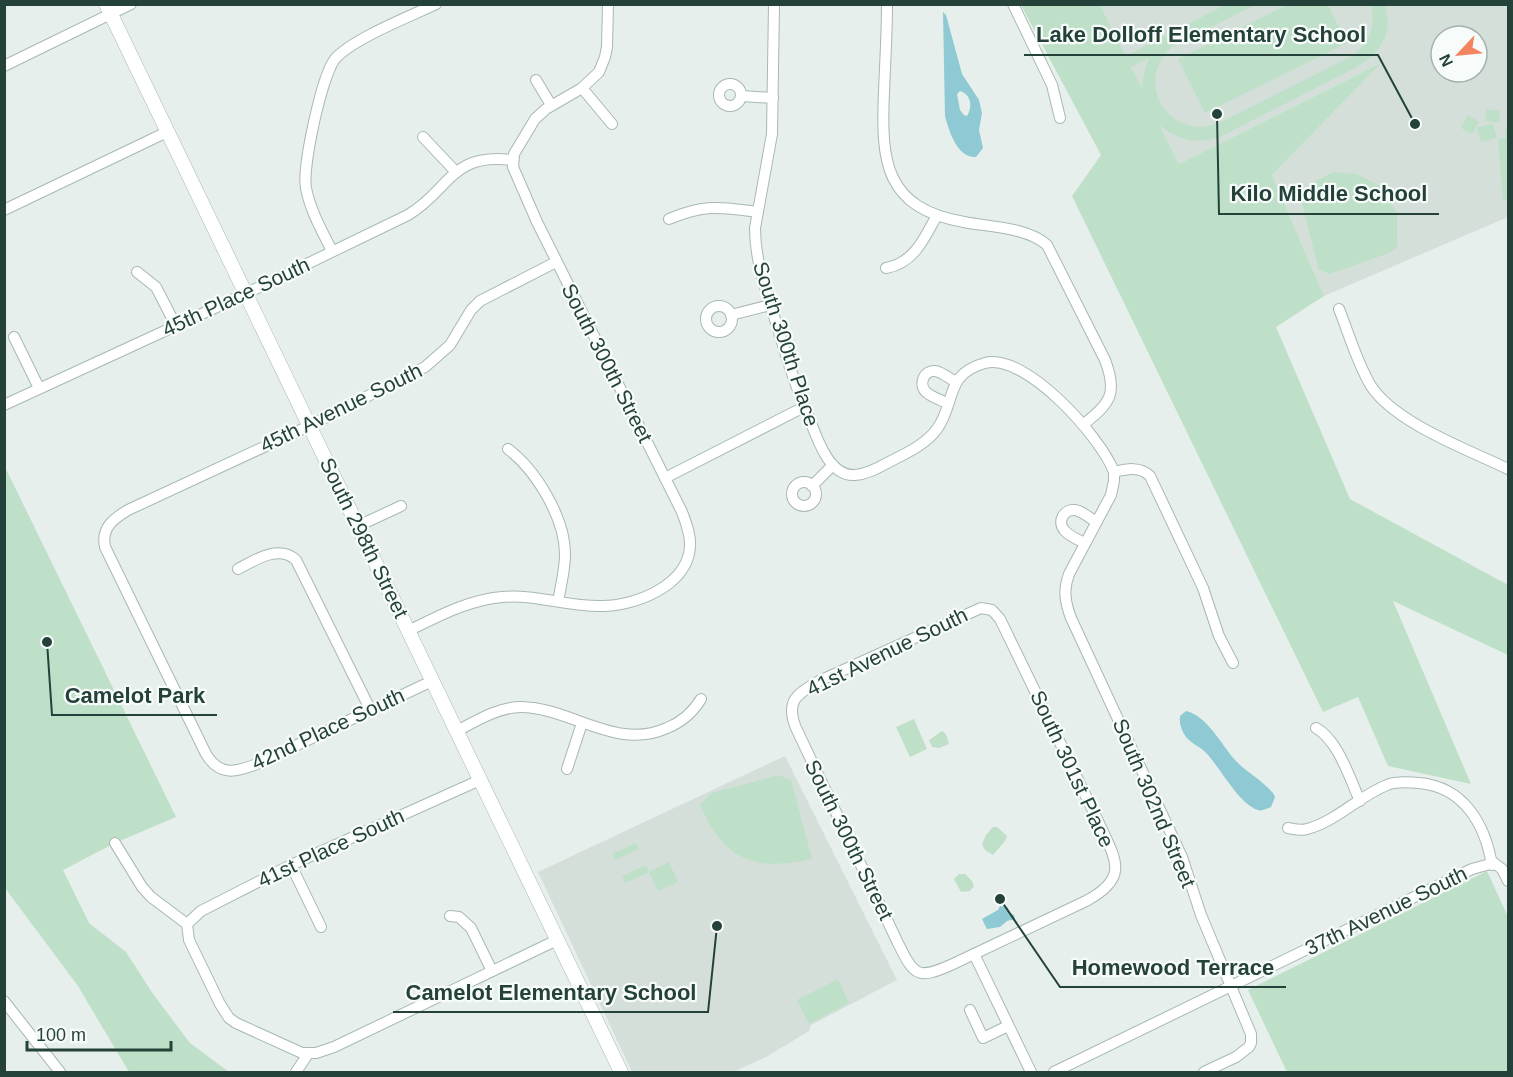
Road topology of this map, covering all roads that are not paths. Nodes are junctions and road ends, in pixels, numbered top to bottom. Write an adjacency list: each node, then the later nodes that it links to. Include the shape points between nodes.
1 (131, 4): 7 (street)
2 (436, 4): 24 (street, via 351,46 330,68 322,87 305,182)
3 (608, 4): 10 (street, via 605,57 599,72)
4 (774, 4): 12 (street, South 300th Place)
5 (887, 4): 22 (street, via 885,158 903,193)
6 (1013, 4): 14 (street, via 1052,85)
7 (108, 9): 8 (street); 16 (street, South 298th Street)
8 (4, 66)
9 (536, 80): 13 (street)
10 (582, 88): 13 (street); 15 (street)
11 (742, 96): 12 (street)
12 (773, 98): 21 (street, South 300th Place, via 769,156)
13 (551, 105): 18 (street, via 535,119)
14 (1060, 118)
15 (612, 124)
16 (167, 132): 20 (street); 28 (street, South 298th Street)
17 (423, 137): 19 (street)
18 (512, 160): 19 (street, 45th Place South, via 484,159); 25 (street, South 300th Street, via 519,185)
19 (456, 172): 24 (street, 45th Place South, via 413,212)
20 (4, 210)
21 (758, 212): 23 (street, via 706,207); 29 (street, South 300th Place, via 756,254)
22 (936, 217): 26 (street, via 912,255); 39 (street, via 1029,234 1047,245 1111,378 1109,399)
23 (669, 219)
24 (332, 251): 28 (street, 45th Place South)
25 (556, 262): 40 (street, 45th Avenue South, via 480,301 445,351 425,367); 45 (street, South 300th Street)
26 (886, 268)
27 (137, 272): 32 (street, via 156,287)
28 (245, 294): 32 (street, 45th Place South); 40 (street, South 298th Street)
29 (770, 305): 31 (street); 38 (street, South 300th Place)
30 (1339, 309): 43 (street, via 1371,386 1383,401 1418,425)
31 (731, 315)
32 (176, 326): 35 (street, 45th Place South)
33 (14, 337): 35 (street)
34 (956, 382): 36 (street); 36 (street, via 936,371 923,377 926,392); 39 (street, via 982,364 1008,364 1025,373)
35 (39, 388): 37 (street, 45th Place South)
36 (947, 403): 42 (street, via 935,431 902,456 856,475)
37 (4, 405)
38 (804, 407): 42 (street, South 300th Place); 45 (street)
39 (1084, 424): 44 (street)
40 (309, 426): 49 (street, South 298th Street); 64 (street, 45th Avenue South, via 140,504 106,529 104,542 110,557 206,754)
41 (508, 449): 52 (street, via 536,479 560,526 565,557)
42 (833, 465): 46 (street)
43 (1509, 469)
44 (1114, 472): 48 (street, via 1111,495); 55 (street, via 1136,469 1150,476 1203,588)
45 (665, 478): 52 (street, South 300th Street, via 689,534 690,549 683,567 662,587 636,600 602,606)
46 (812, 486)
47 (400, 506): 49 (street)
48 (1096, 522): 50 (street); 50 (street, via 1076,510 1062,517 1063,529)
49 (358, 526): 54 (street, South 298th Street)
50 (1084, 543): 78 (street, South 302nd Street, via 1065,587 1067,607 1182,857 1201,915)
51 (238, 569): 59 (street, via 270,554 296,560)
52 (558, 601): 54 (street, via 530,596 490,598 456,608)
53 (1004, 628): 57 (street, 41st Avenue South, via 994,611 975,610 819,681); 76 (street, South 301st Place, via 1113,853 1116,869 1113,881 1103,891)
54 (408, 631): 56 (street, South 298th Street)
55 (1233, 663)
56 (432, 681): 59 (street, 42nd Place South); 62 (street, South 298th Street)
57 (796, 697): 76 (street, South 300th Street, via 791,710 793,722 913,969 923,974)
58 (701, 699): 60 (street, via 680,722 652,734 621,735)
59 (370, 709): 64 (street, 42nd Place South, via 257,764 236,771)
60 (582, 723): 62 (street, via 517,707); 63 (street)
61 (1316, 729): 66 (street, via 1333,744)
62 (457, 731): 65 (street, South 298th Street)
63 (567, 769)
64 (222, 770)
65 (480, 780): 69 (street, 41st Place South); 75 (street, South 298th Street)
66 (1360, 801): 67 (street, via 1305,830); 70 (street, via 1388,784 1399,783 1423,783 1453,793 1467,806 1480,828 1488,844)
67 (1288, 828)
68 (115, 843): 73 (street, via 142,888)
69 (291, 865): 73 (street, 41st Place South, via 201,911); 74 (street)
70 (1491, 865): 71 (street, via 1500,867); 78 (street, 37th Avenue South, via 1458,875)
71 (1509, 881)
72 (450, 916): 77 (street, via 459,917 471,928)
73 (187, 924): 82 (street, via 189,940 230,1018 244,1028)
74 (321, 927)
75 (557, 940): 77 (street); 85 (street, South 298th Street)
76 (974, 954): 81 (street)
77 (492, 971): 82 (street, via 342,1044)
78 (1232, 987): 87 (street, 37th Avenue South); 88 (street, South 302nd Street, via 1251,1043 1236,1058)
79 (4, 1001): 83 (street)
80 (970, 1011): 81 (street, via 983,1038)
81 (1008, 1026): 86 (street)
82 (308, 1054): 84 (street)
83 (55, 1071)
84 (296, 1072)
85 (620, 1072)
86 (1031, 1072)
87 (1054, 1072)
88 (1204, 1072)

